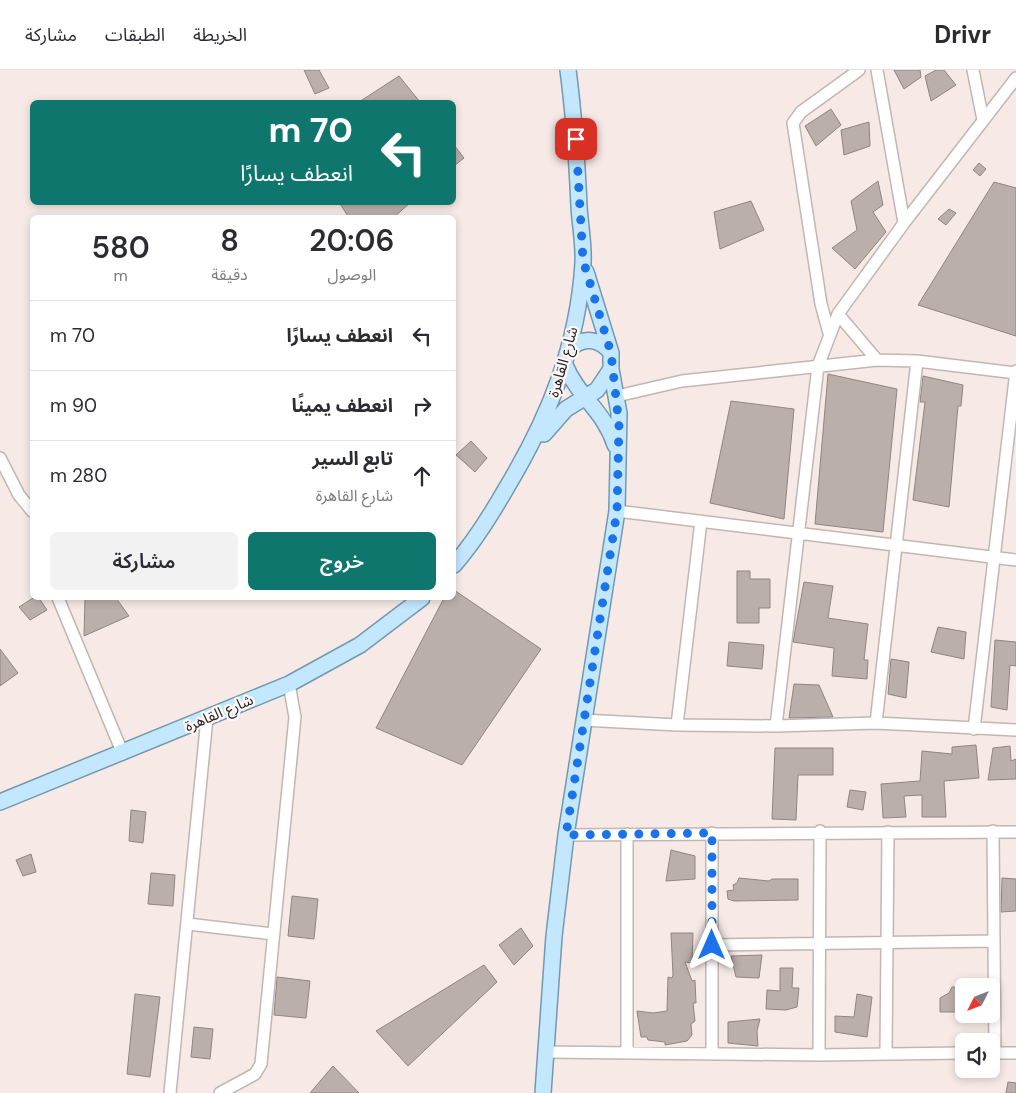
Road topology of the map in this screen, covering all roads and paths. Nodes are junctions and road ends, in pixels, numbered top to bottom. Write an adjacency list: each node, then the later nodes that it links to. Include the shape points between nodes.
1 (568, 70): 8 (main road, شارع القاهرة, via 575,122)
2 (859, 70): 10 (street, via 801,112 793,123 821,304)
3 (877, 70): 7 (street)
4 (973, 70): 6 (street)
5 (1016, 78): 6 (street)
6 (983, 120): 7 (street)
7 (904, 223): 9 (street)
8 (583, 260): 11 (main road, شارع القاهرة); 12 (main road, شارع القاهرة)
9 (838, 314): 10 (street); 13 (street)
10 (830, 332): 16 (street)
11 (569, 350): 12 (main road, via 588,340 604,345); 15 (main road, شارع القاهرة)
12 (611, 353): 17 (main road, شارع القاهرة)
13 (877, 360): 14 (street); 16 (street)
14 (917, 361): 18 (street); 28 (street)
15 (565, 366): 20 (main road); 22 (main road, شارع القاهرة, via 548,413)
16 (818, 366): 19 (street, via 682,381); 27 (street)
17 (611, 369): 19 (main road); 20 (main road, شارع القاهرة, via 601,385)
18 (1016, 373): 29 (street)
19 (617, 396): 21 (main road)
20 (586, 397): 21 (main road, via 607,425); 22 (main road, شارع القاهرة, via 566,409)
21 (618, 456): 25 (main road)
22 (525, 457): 31 (main road, شارع القاهرة, via 481,531)
23 (0, 458): 24 (street, via 19,495)
24 (30, 508)
25 (617, 511): 26 (street); 36 (main road)
26 (701, 521): 27 (street); 38 (street)
27 (798, 534): 28 (street); 39 (street)
28 (895, 545): 29 (street); 37 (street)
29 (994, 557): 30 (street); 40 (street)
30 (1016, 560)
31 (456, 562)
32 (59, 600): 42 (street)
33 (419, 600): 34 (main road, شارع القاهرة, via 360,645)
34 (289, 684): 35 (main road, شارع القاهرة); 52 (street, via 295,717)
35 (207, 718): 42 (main road, شارع القاهرة); 51 (street)
36 (583, 720): 38 (street); 50 (main road)
37 (876, 723): 39 (street); 40 (street)
38 (677, 725): 39 (street)
39 (776, 726)
40 (974, 729): 41 (street)
41 (1016, 730)
42 (123, 754): 43 (main road, شارع القاهرة)
43 (0, 802)
44 (820, 831): 45 (street); 48 (street); 56 (street)
45 (888, 832): 46 (street); 54 (street)
46 (993, 832): 47 (street); 53 (street)
47 (1016, 832)
48 (712, 833): 49 (street); 55 (street)
49 (627, 834): 50 (street); 59 (street)
50 (566, 835): 58 (main road, via 554,936)
51 (188, 924): 52 (street); 66 (street)
52 (273, 934): 67 (street, via 260,1064 255,1074)
53 (994, 942): 54 (street); 57 (street)
54 (887, 944): 56 (street); 65 (street)
55 (712, 945): 56 (street); 63 (street)
56 (820, 945): 64 (street)
57 (993, 1033)
58 (546, 1052): 59 (street); 68 (main road)
59 (627, 1053): 63 (street)
60 (955, 1053): 65 (street)
61 (1000, 1053): 62 (street)
62 (1016, 1053)
63 (712, 1054): 64 (street)
64 (819, 1054): 65 (street)
65 (886, 1054)
66 (170, 1093)
67 (220, 1093)
68 (543, 1093)

